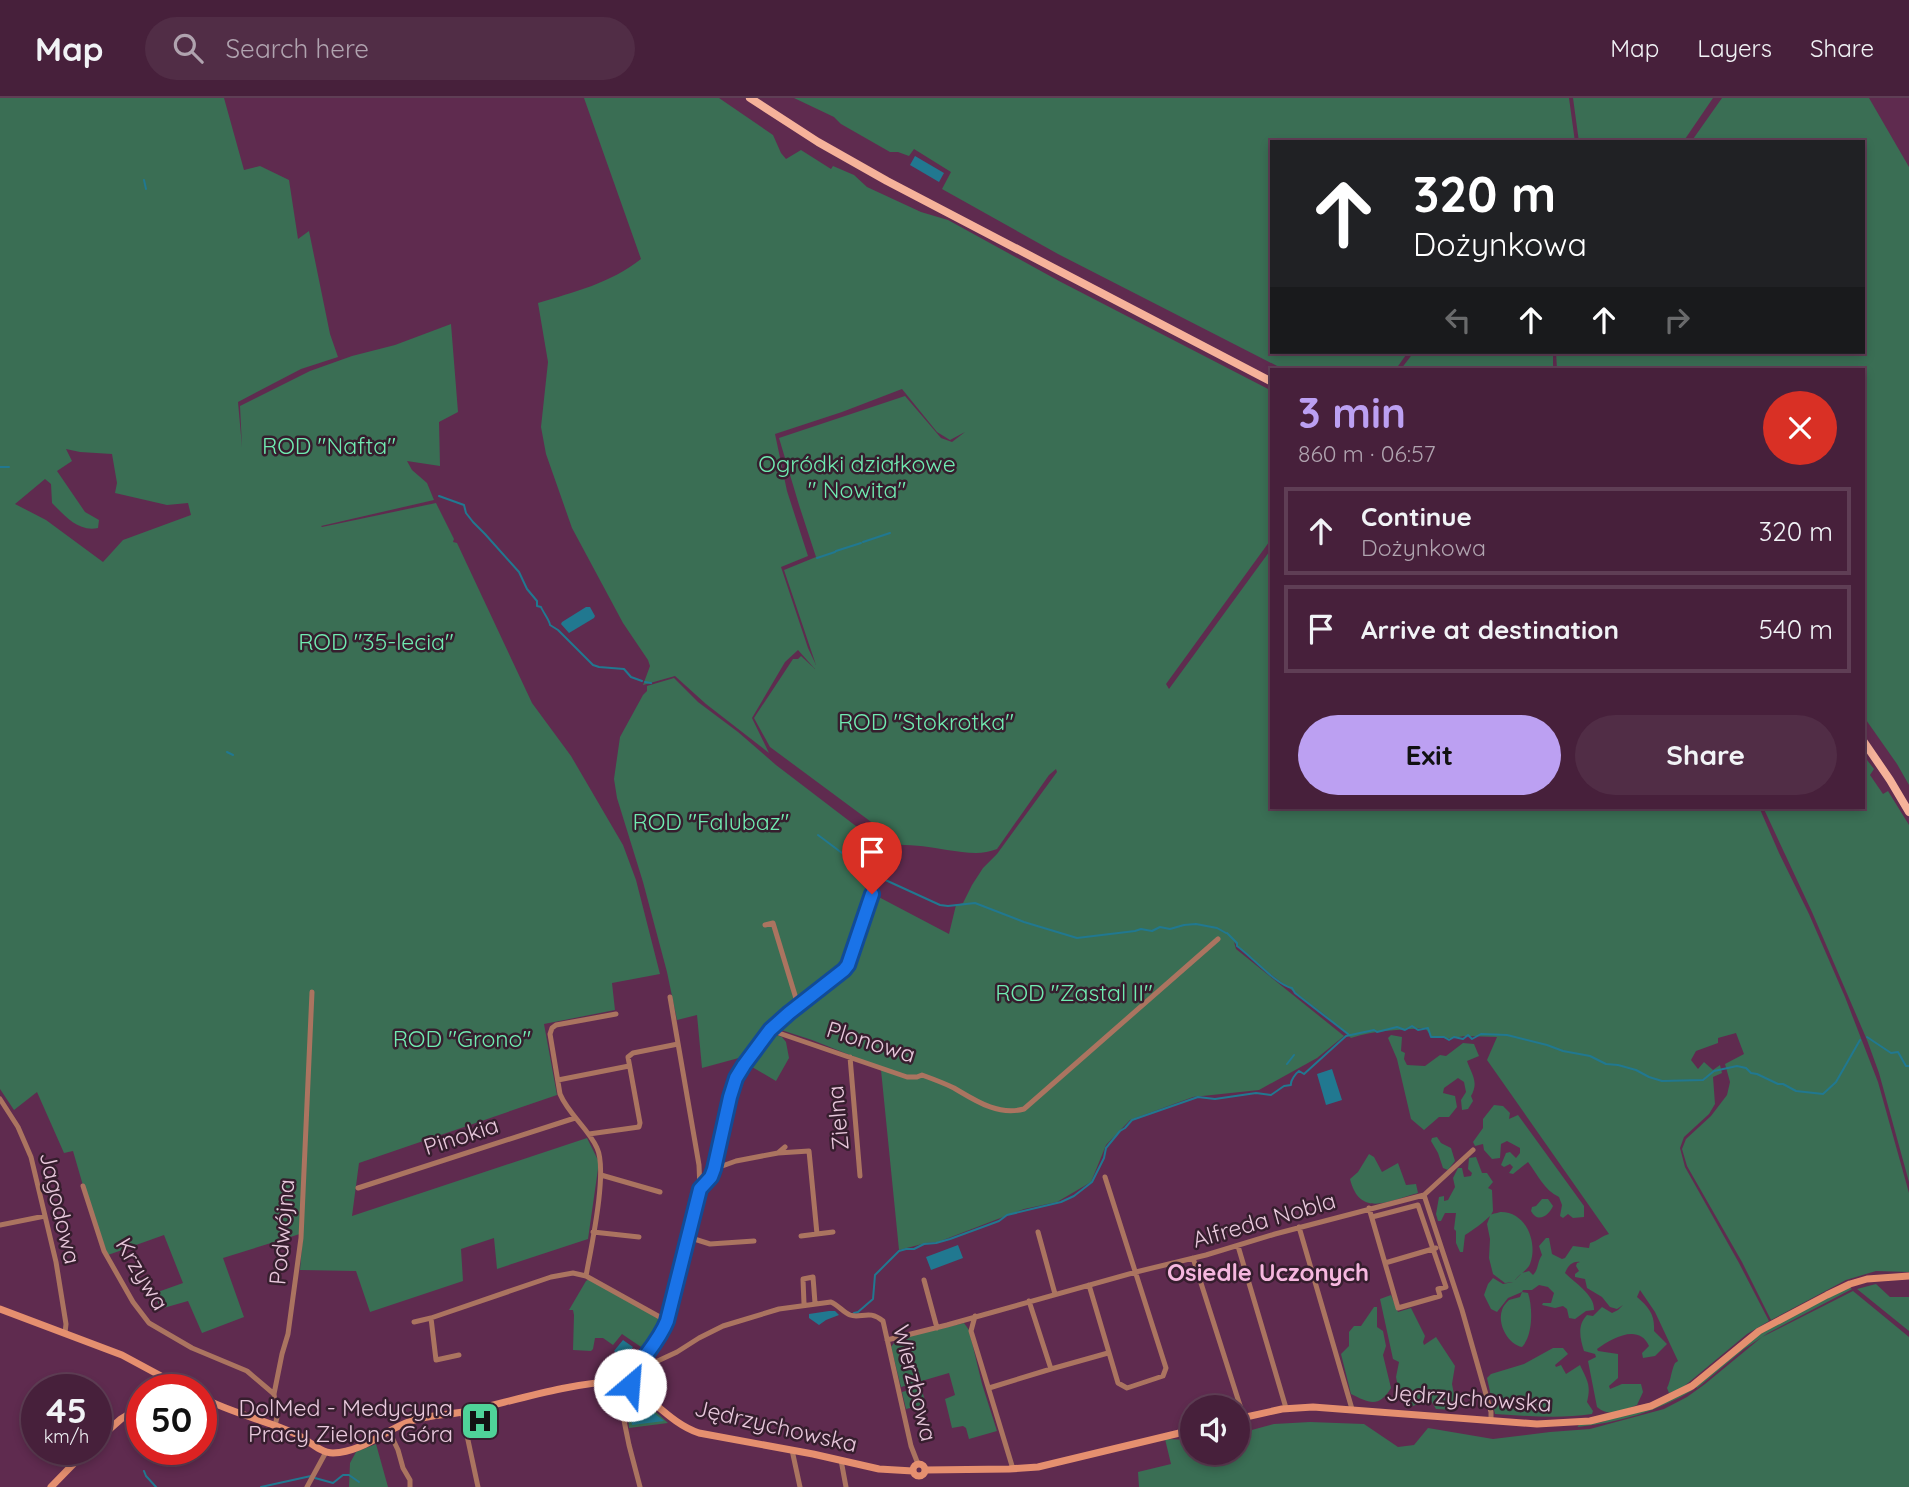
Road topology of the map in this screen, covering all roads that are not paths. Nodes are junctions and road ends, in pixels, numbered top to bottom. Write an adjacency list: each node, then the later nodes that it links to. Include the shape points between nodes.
1 (750, 98): 2 (main road, via 887,181)
2 (1270, 381)
3 (1865, 743): 4 (main road)
4 (1909, 812)
5 (886, 851): 10 (street, via 848,965)
6 (765, 925): 10 (street, via 773,923)
7 (1218, 939): 14 (street, Plonowa, via 1024,1109 995,1109 922,1075 907,1077)
8 (312, 992): 77 (street, Podwójna, via 301,1238)
9 (670, 997): 13 (street)
10 (798, 1005): 12 (street)
11 (616, 1014): 16 (street, via 552,1028)
12 (770, 1030): 14 (street, Plonowa); 23 (street, via 736,1078)
13 (678, 1044): 15 (street, via 633,1053 628,1057); 29 (street)
14 (850, 1057): 25 (street, Zielna)
15 (629, 1066): 16 (street); 19 (street, via 639,1127)
16 (558, 1080): 18 (street, via 564,1102)
17 (0, 1099): 33 (street, Jagodowa, via 27,1147)
18 (575, 1118): 19 (street); 28 (street, Pinokia)
19 (589, 1134): 24 (street, via 601,1157)
20 (785, 1147): 22 (street)
21 (1473, 1150): 31 (street, Alfreda Nobla)
22 (778, 1153): 23 (street); 40 (street, via 809,1151)
23 (714, 1169): 29 (street)
24 (601, 1175): 30 (street); 37 (street)
25 (860, 1176)
26 (1105, 1177): 50 (street)
27 (83, 1186): 77 (street, Krzywa, via 104,1251 149,1323 247,1371)
28 (358, 1188)
29 (700, 1189): 43 (street)
30 (660, 1192)
31 (1424, 1195): 32 (street, Alfreda Nobla); 46 (street)
32 (1369, 1208): 34 (street); 36 (street, Alfreda Nobla)
33 (45, 1216): 35 (street); 66 (street, Jagodowa)
34 (1372, 1217): 47 (street, via 1418,1205); 49 (street)
35 (0, 1225)
36 (1299, 1227): 45 (street, Alfreda Nobla); 83 (street)
37 (593, 1232): 42 (street); 51 (street)
38 (833, 1232): 40 (street)
39 (1038, 1232): 55 (street)
40 (817, 1234): 41 (street)
41 (802, 1236)
42 (639, 1237)
43 (688, 1237): 44 (street, via 710,1244); 63 (street)
44 (754, 1241)
45 (1238, 1245): 48 (street, Alfreda Nobla); 80 (street)
46 (1442, 1246): 47 (street); 87 (street)
47 (1434, 1249): 49 (street); 49 (street, via 1446,1286 1438,1289 1440,1296 1416,1303 1398,1308)
48 (1193, 1258): 50 (street, Alfreda Nobla); 78 (street)
49 (1385, 1263)
50 (1136, 1272): 54 (street, Alfreda Nobla); 68 (street, via 1166,1368 1163,1377 1128,1388 1118,1383)
51 (586, 1276): 62 (street, via 551,1276); 63 (street)
52 (1909, 1276): 87 (main road, Jędrzychowska, via 1867,1279 1826,1295 1759,1331 1692,1386 1651,1406 1590,1422)
53 (924, 1280): 65 (street)
54 (1089, 1285): 55 (street, Alfreda Nobla); 68 (street)
55 (1055, 1294): 57 (street, Alfreda Nobla)
56 (0, 1300): 60 (street)
57 (1029, 1301): 61 (street, Alfreda Nobla); 73 (street)
58 (815, 1303): 59 (street, Wierzbowa); 59 (street, via 813,1278 803,1279); 67 (street, Wierzbowa, via 831,1302 853,1316 880,1318)
59 (804, 1304): 71 (street, Wierzbowa, via 723,1326 649,1365)
60 (1, 1309): 66 (main road)
61 (975, 1316): 65 (street, Alfreda Nobla); 76 (street, via 971,1331)
62 (431, 1318): 64 (street); 69 (street, via 436,1360)
63 (667, 1321): 71 (street)
64 (414, 1322)
65 (937, 1328): 67 (street, Alfreda Nobla)
66 (65, 1333): 74 (main road, via 130,1359)
67 (887, 1340): 70 (street, Wierzbowa)
68 (1108, 1353): 73 (street)
69 (459, 1355)
70 (891, 1360): 72 (street); 97 (street, Wierzbowa)
71 (640, 1362): 75 (street)
72 (883, 1364)
73 (1051, 1369): 76 (street)
74 (153, 1374)
75 (625, 1386): 84 (main road, Jędrzychowska, via 574,1385); 92 (main road, Jędrzychowska, via 694,1431); 102 (street, via 620,1401)
76 (989, 1388): 96 (street)
77 (274, 1395): 88 (street, Podwójna)
78 (1233, 1395)
79 (1291, 1397): 80 (street)
80 (1283, 1399): 82 (street)
81 (217, 1405): 88 (main road)
82 (1286, 1408): 83 (main road, Jędrzychowska); 86 (main road, Jędrzychowska)
83 (1352, 1409): 87 (main road, Jędrzychowska)
84 (462, 1412): 90 (main road, Jędrzychowska, via 409,1421); 101 (street)
85 (126, 1416): 89 (main road)
86 (1250, 1416)
87 (1491, 1420)
88 (275, 1426): 93 (main road)
89 (112, 1427)
90 (388, 1432): 93 (main road, Jędrzychowska, via 360,1447); 100 (street)
91 (1180, 1433): 96 (main road, Jędrzychowska)
92 (792, 1450): 94 (main road, Jędrzychowska); 103 (street)
93 (326, 1452): 99 (street)
94 (841, 1460): 97 (main road, Jędrzychowska, via 884,1470); 104 (street)
95 (72, 1465): 98 (main road)
96 (1013, 1469): 97 (main road, Jędrzychowska)
97 (918, 1470): 105 (main road)
98 (51, 1487)
99 (307, 1487)
100 (410, 1487)
101 (478, 1487)
102 (640, 1487)
103 (800, 1487)
104 (846, 1487)
105 (918, 1487)

